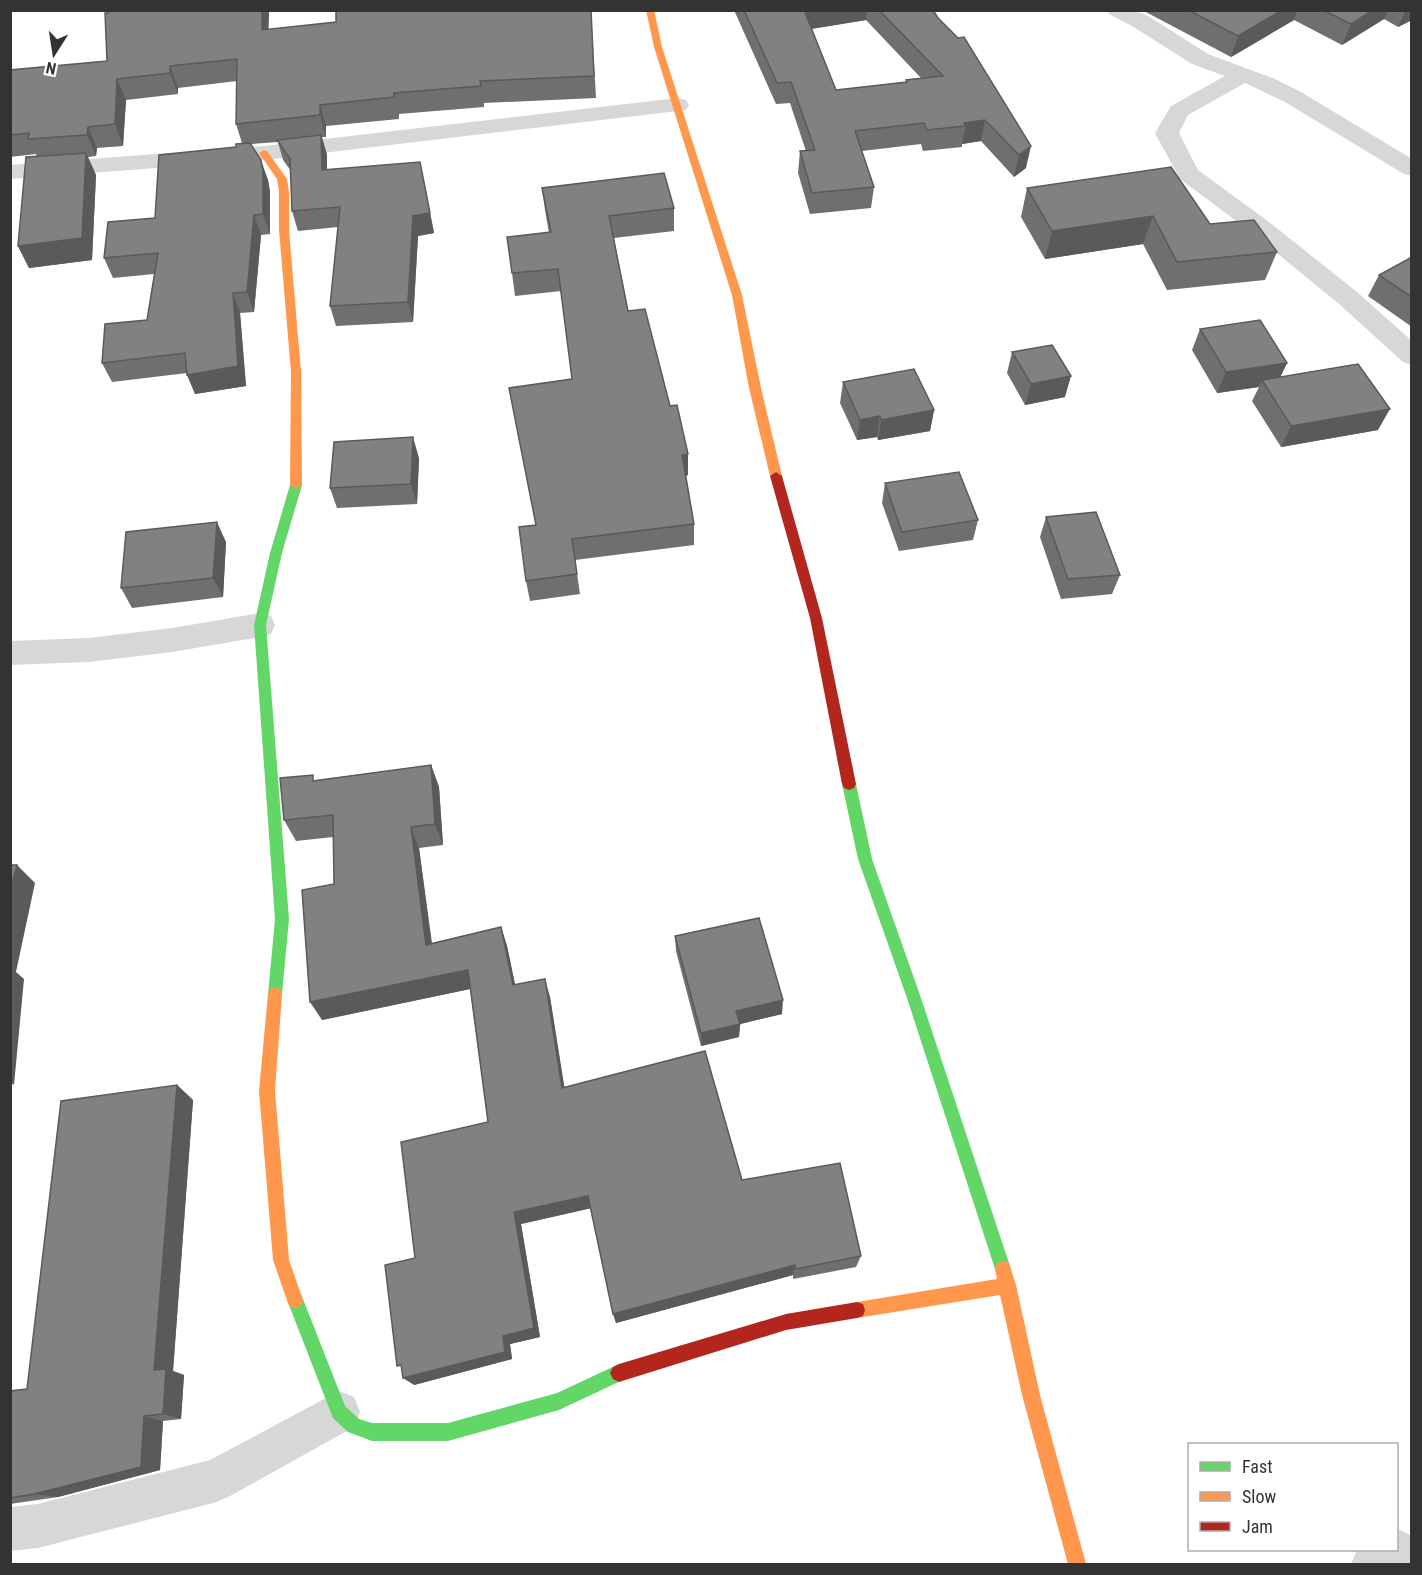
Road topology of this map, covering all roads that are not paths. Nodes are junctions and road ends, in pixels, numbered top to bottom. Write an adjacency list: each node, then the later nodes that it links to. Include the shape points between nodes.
1 (650, 10): 4 (street)
2 (1116, 10): 3 (street, via 1200,59)
3 (1243, 75): 6 (street, via 1293,97); 8 (street, via 1179,111 1167,133 1188,174 1348,298)
4 (678, 105): 5 (street); 11 (street, via 736,295 779,488 816,618 865,859)
5 (264, 153): 7 (street); 9 (street, via 282,179 284,192 296,372 298,479)
6 (1412, 169)
7 (10, 172)
8 (1412, 356)
9 (260, 625): 10 (street, via 89,650); 12 (street, via 282,919 267,1091 281,1260)
10 (10, 653)
11 (1008, 1285): 12 (street, via 786,1322 617,1374 559,1401 448,1432 372,1431 354,1426); 17 (street, via 1031,1395)
12 (339, 1412): 13 (street, via 218,1480 38,1526)
13 (10, 1529)
14 (1412, 1539): 15 (street)
15 (1398, 1548)
16 (1393, 1551): 18 (street)
17 (1077, 1564)
18 (1372, 1564)

